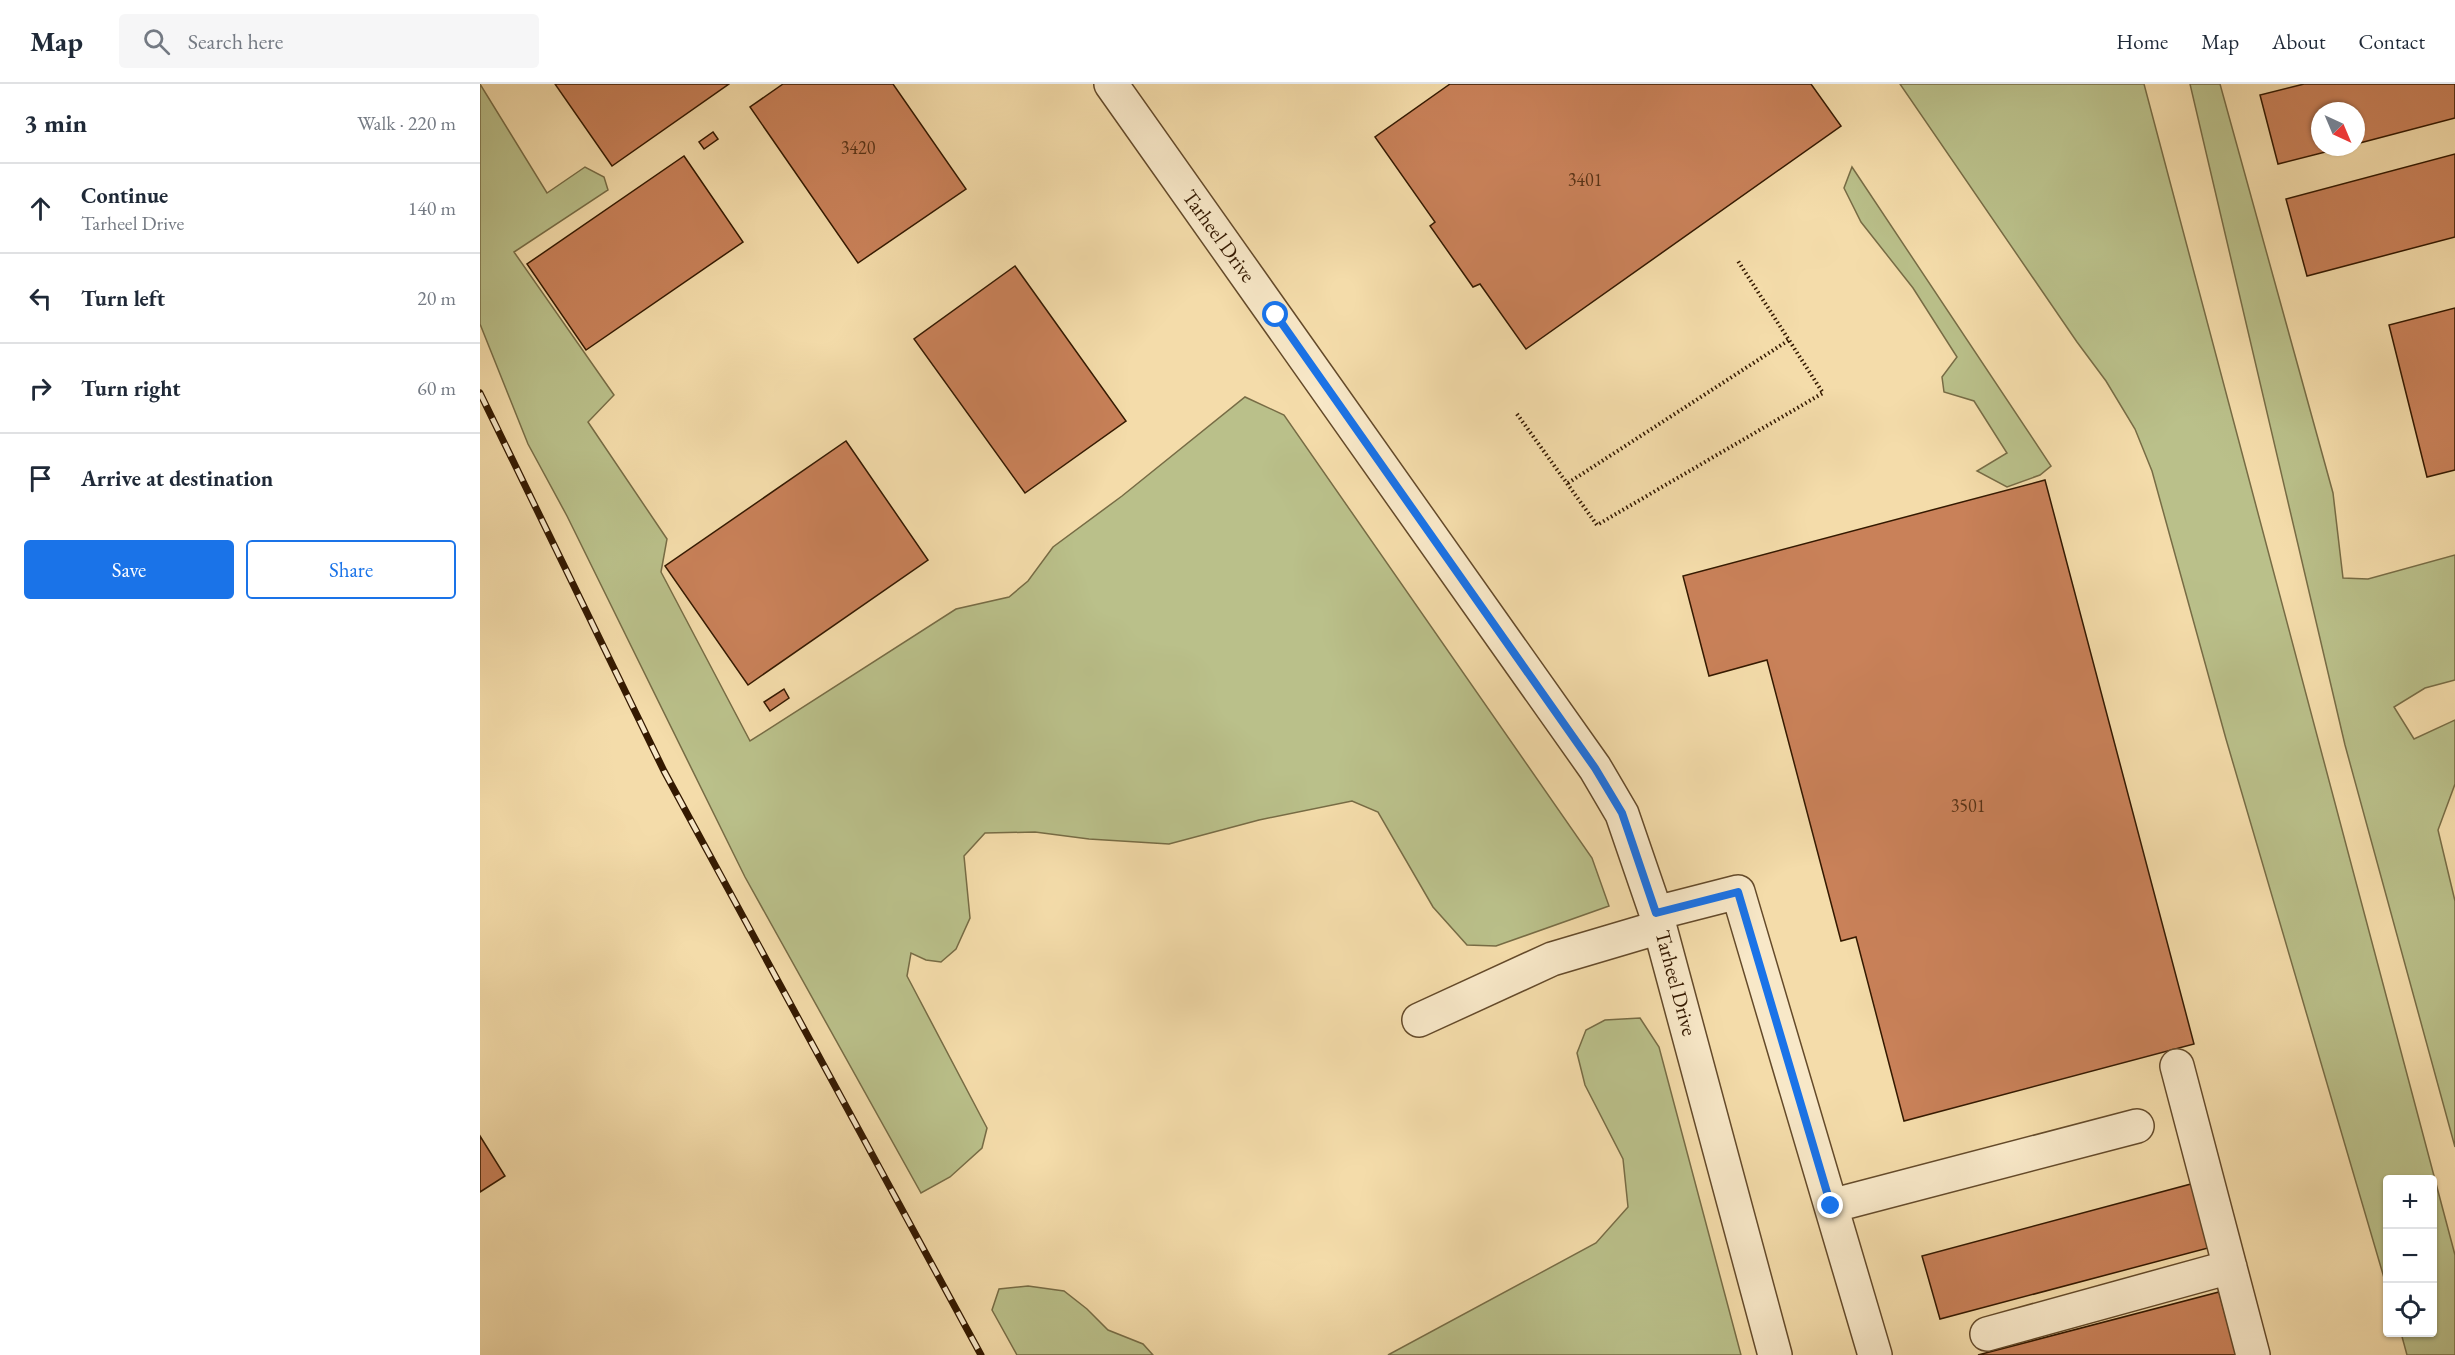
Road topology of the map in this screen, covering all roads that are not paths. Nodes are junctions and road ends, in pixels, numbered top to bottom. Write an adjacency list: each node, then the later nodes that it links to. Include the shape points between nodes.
1 (1111, 84): 2 (street, Tarheel Drive, via 1595,768 1622,813)
2 (1658, 920): 3 (street, via 1552,959); 6 (street, via 1738,892); 9 (street, Tarheel Drive)
3 (1419, 1020)
4 (2177, 1066): 7 (street)
5 (2137, 1126): 6 (street)
6 (1831, 1206): 10 (street)
7 (2230, 1267): 8 (street); 11 (street)
8 (1988, 1334)
9 (1775, 1355)
10 (1875, 1355)
11 (2253, 1355)

